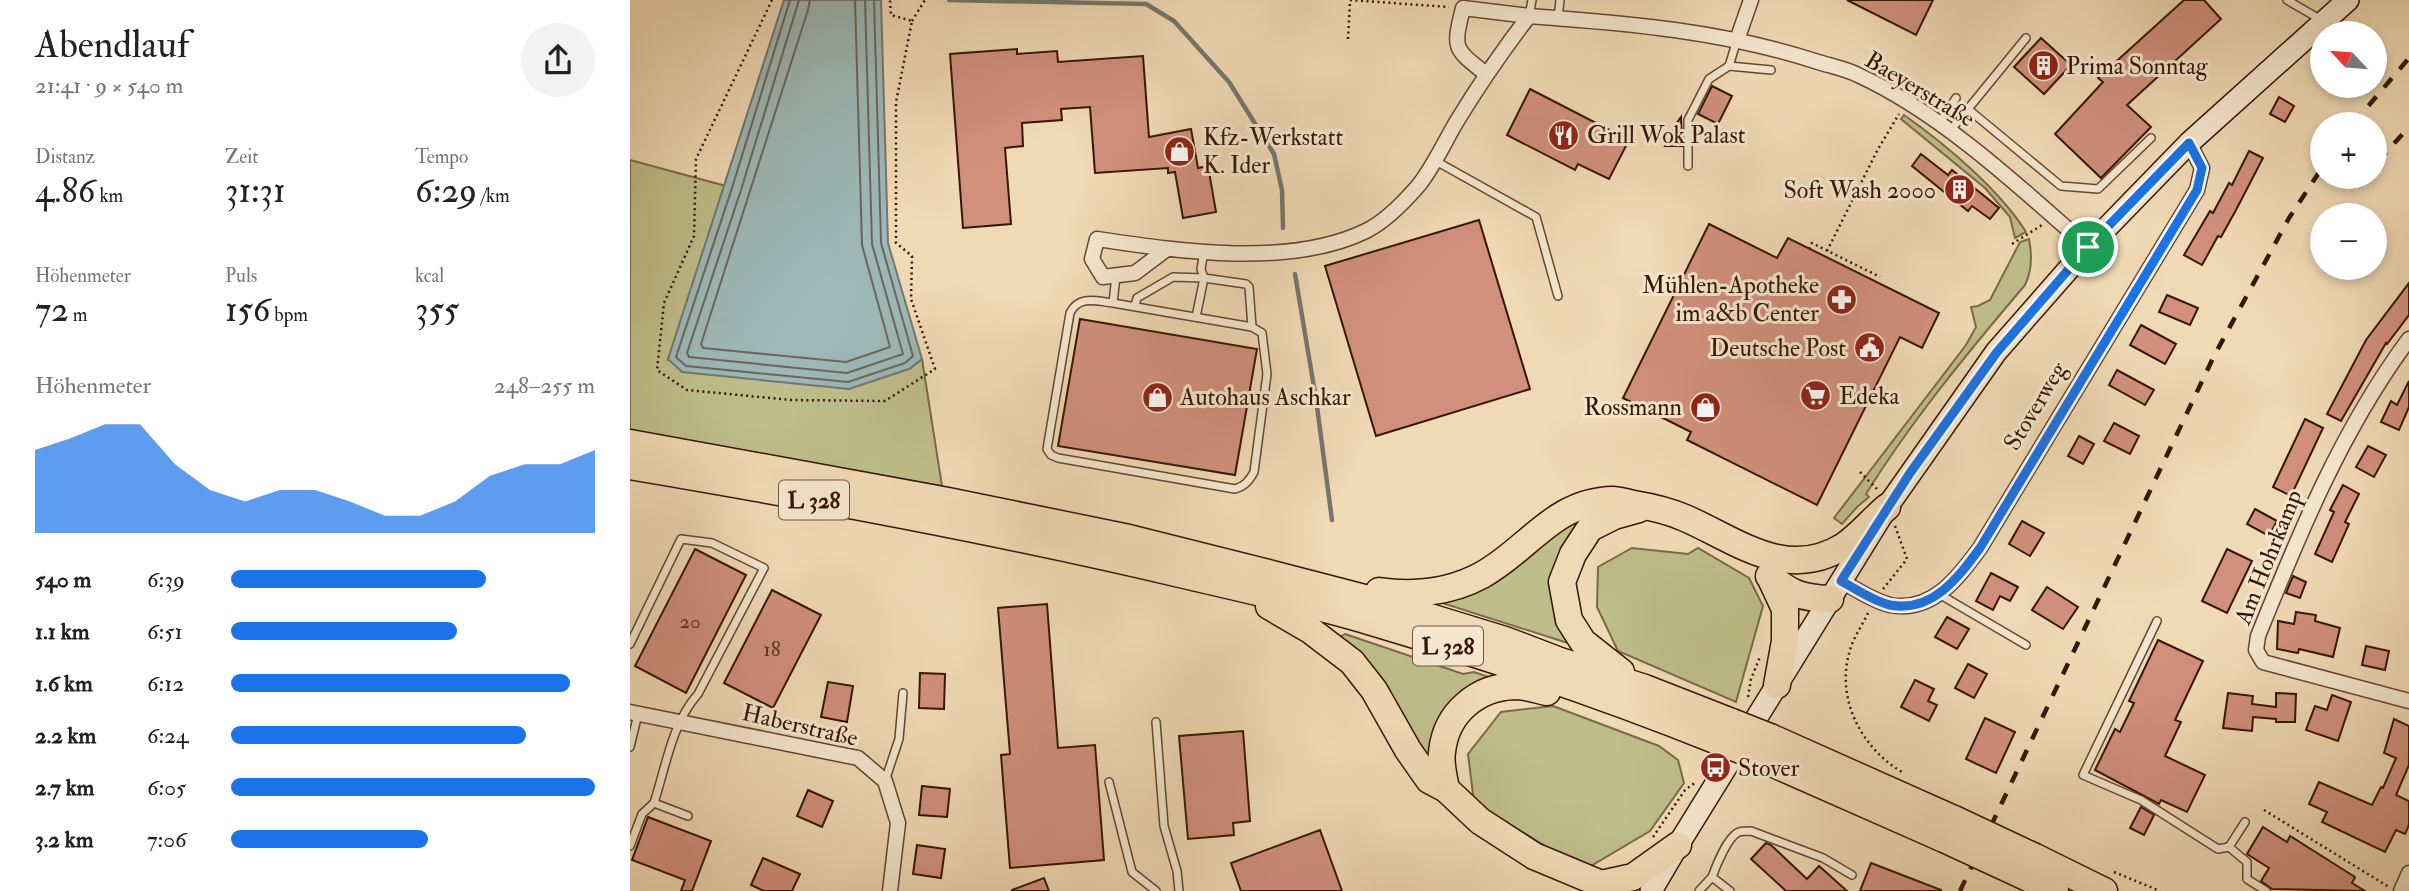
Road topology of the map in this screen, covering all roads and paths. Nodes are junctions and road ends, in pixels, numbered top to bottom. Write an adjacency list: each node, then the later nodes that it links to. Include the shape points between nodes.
1 (772, 0): 13 (path, via 695,159 694,236 664,303 657,370 687,390 791,400 885,401 935,369 911,299 912,256 896,243 896,102)
2 (890, 0): 13 (path, via 891,15)
3 (925, 0): 13 (path)
4 (1350, 0): 10 (path); 18 (path)
5 (1532, 0): 11 (lane)
6 (1560, 0): 12 (lane)
7 (1751, 0): 19 (street)
8 (2287, 0): 14 (lane)
9 (2348, 0): 15 (street)
10 (1463, 8): 11 (street, Baeyerstraße); 22 (street, via 1455,40 1462,55)
11 (1529, 16): 12 (street, Baeyerstraße); 22 (street)
12 (1558, 18): 19 (street, Baeyerstraße)
13 (912, 21)
14 (2321, 21)
15 (2324, 21)
16 (2310, 34): 28 (street)
17 (2026, 38): 24 (lane)
18 (1348, 39)
19 (1737, 40): 20 (lane); 26 (street, Baeyerstraße, via 1858,75)
20 (1729, 65): 21 (lane); 30 (lane, via 1709,79 1688,120)
21 (1770, 70)
22 (1486, 74): 29 (street)
23 (1956, 98): 26 (lane)
24 (1968, 109): 26 (lane); 27 (lane, via 2061,186 2098,189)
25 (1901, 110): 37 (path)
26 (1944, 128): 31 (street, Baeyerstraße)
27 (2151, 138)
28 (2189, 143): 33 (street); 56 (street, Stoverweg, via 2202,168 2197,190 1980,548 1953,584)
29 (1433, 160): 36 (street, via 1419,185 1367,230 1279,254); 41 (lane, via 1536,217)
30 (1688, 166)
31 (2054, 217): 32 (path); 33 (street, Baeyerstraße)
32 (2012, 244)
33 (2088, 247): 51 (street, via 1997,352)
34 (1167, 249): 36 (street); 38 (street, via 1135,273); 38 (street, via 1097,239 1092,259 1102,277)
35 (1809, 249): 37 (path, via 1812,243)
36 (1204, 251): 40 (lane)
37 (1827, 251): 39 (path)
38 (1116, 275): 42 (lane)
39 (1880, 277)
40 (1203, 278): 43 (lane, via 1173,277 1138,298); 44 (lane); 45 (lane, via 1249,287)
41 (1559, 296)
42 (1113, 303): 43 (lane); 45 (lane, via 1080,301 1070,313 1047,449 1058,458 1235,489 1249,482 1267,374 1262,333)
43 (1135, 306): 44 (lane)
44 (1196, 317): 45 (lane)
45 (1252, 327)
46 (2409, 340): 65 (street, Am Hohrkamp, via 2348,434 2304,523 2256,650 2263,662)
47 (630, 443): 53 (highway, L 328, via 961,503)
48 (630, 466): 54 (highway, L 328, via 999,534)
49 (1860, 471): 51 (path, via 1877,488 1871,498)
50 (1648, 507): 52 (highway, via 1687,519); 53 (highway, via 1614,500 1584,505 1556,518 1484,575 1453,588 1392,593); 63 (highway, via 1590,528 1562,582 1569,620 1583,642)
51 (1887, 507): 52 (highway, via 1845,545); 55 (street); 57 (path, via 1907,559)
52 (1780, 569): 55 (highway); 62 (highway, via 1785,641)
53 (1280, 576): 63 (highway, L 328, via 1396,607)
54 (1240, 588): 67 (highway, L 328, via 1370,621); 76 (highway, via 1310,630 1352,663 1374,690 1429,780)
55 (1835, 590): 57 (street, Stoverweg); 62 (street)
56 (1938, 594): 57 (street, Stoverweg, via 1926,603 1908,606); 60 (lane)
57 (1875, 599): 72 (path, via 1851,647 1845,675 1851,713 1864,740 1887,763)
58 (2157, 621): 84 (lane, via 2083,775 2141,800 2217,849)
59 (630, 644): 68 (lane, via 681,539 712,542 764,568)
60 (2026, 645)
61 (1762, 654): 70 (path)
62 (1777, 685): 81 (street)
63 (1645, 688): 70 (highway, L 328)
64 (903, 693): 73 (lane, via 899,739)
65 (2409, 701)
66 (634, 713): 68 (street, Haberstraße); 71 (lane)
67 (1652, 715): 70 (highway, L 328); 76 (highway, via 1517,686 1491,690 1463,705 1447,727 1441,754)
68 (680, 722): 73 (street, Haberstraße, via 858,758); 77 (lane)
69 (1156, 722): 93 (lane, via 1164,826)
70 (1733, 722): 86 (highway, L 328, bridge, via 1764,747)
71 (630, 747)
72 (1909, 776)
73 (885, 781): 91 (street, via 898,823)
74 (1109, 782): 92 (lane, via 1132,872)
75 (1696, 782): 83 (path, via 1685,790)
76 (1446, 789): 85 (highway, via 1480,821)
77 (654, 803): 79 (lane); 82 (lane, via 642,814)
78 (2264, 810): 101 (path)
79 (688, 816)
80 (2245, 822): 84 (lane)
81 (1678, 845): 90 (highway, via 1633,877); 95 (street)
82 (630, 846)
83 (1646, 847)
84 (2229, 848): 100 (lane, via 2247,862 2247,879)
85 (1534, 856): 90 (highway); 94 (highway)
86 (2031, 867): 98 (highway, L 328); 99 (highway, L 328)
87 (2409, 873): 102 (street)
88 (1852, 874): 89 (lane, via 1823,858 1740,831)
89 (1712, 877): 96 (lane); 97 (lane)
90 (1606, 888)
91 (890, 891)
92 (1156, 891)
93 (1179, 891)
94 (1570, 891)
95 (1651, 891)
96 (1699, 891)
97 (1730, 891)
98 (2055, 891)
99 (2104, 891)
100 (2266, 891)
101 (2394, 891)
102 (2401, 891)

